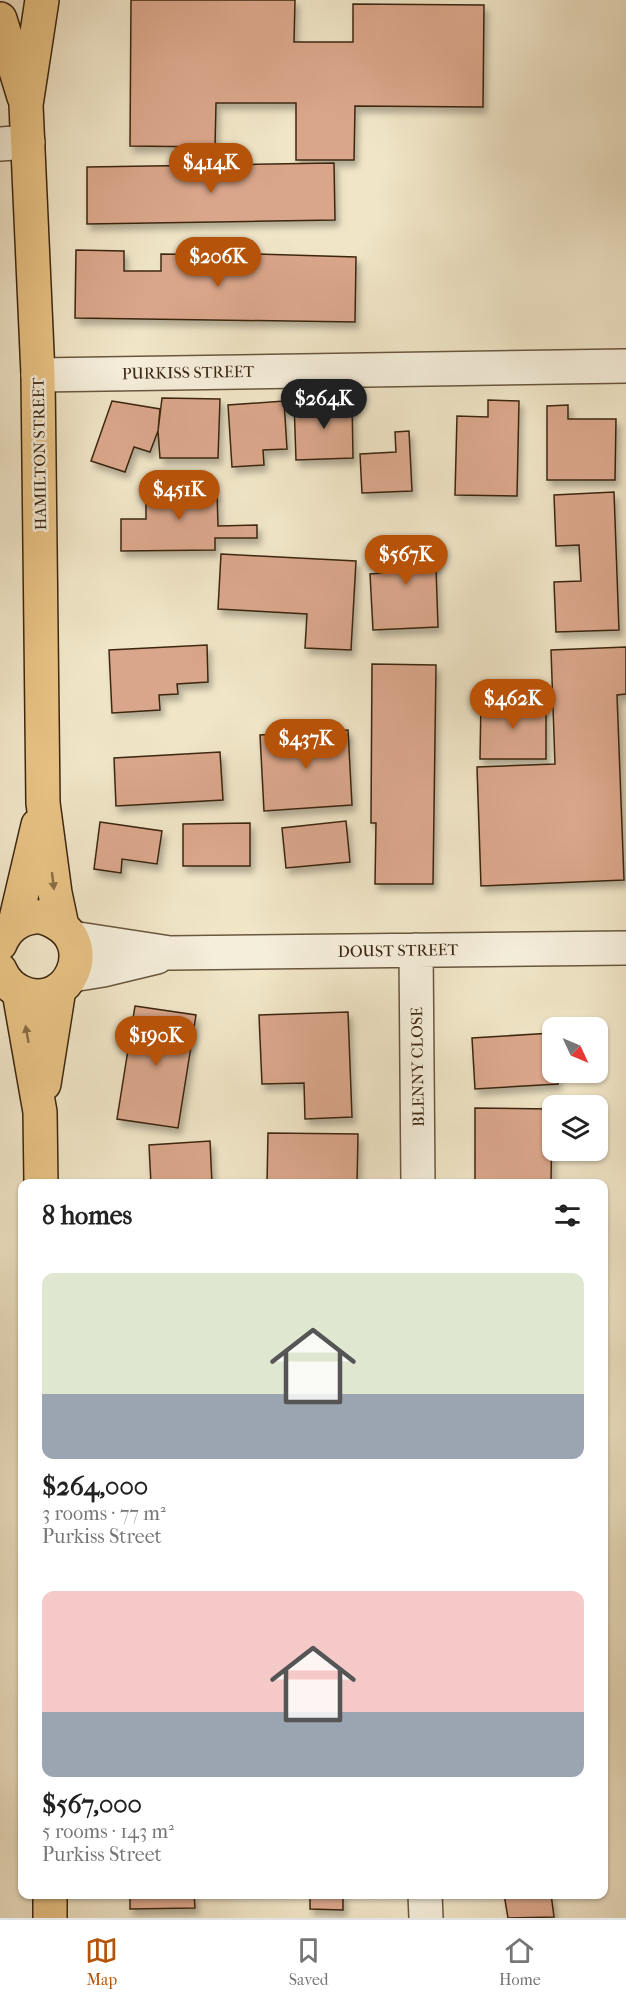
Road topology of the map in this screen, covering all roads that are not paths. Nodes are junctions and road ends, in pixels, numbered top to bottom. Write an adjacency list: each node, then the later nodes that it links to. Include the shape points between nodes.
1 (42, 0): 3 (main road, HAMILTON STREET)
2 (0, 19): 3 (main road, HAMILTON STREET)
3 (26, 105): 4 (main road, HAMILTON STREET)
4 (14, 143): 6 (main road, HAMILTON STREET)
5 (626, 366): 6 (street, PURKISS STREET)
6 (38, 375): 7 (main road, HAMILTON STREET)
7 (43, 803): 8 (main road, HAMILTON STREET, one-way to 8, via 55,893); 9 (main road, HAMILTON STREET)
8 (67, 932): 9 (main road, via 48,918 37,917 26,918); 12 (street, DOUST STREET); 14 (main road, HAMILTON STREET, via 76,950 76,963)
9 (5, 935)
10 (626, 948): 11 (street, DOUST STREET)
11 (416, 950): 12 (street, DOUST STREET); 17 (street, BLENNY CLOSE)
12 (170, 953): 14 (street, DOUST STREET)
13 (5, 976): 14 (main road, via 30,995 40,996); 15 (main road, one-way to 13)
14 (66, 982): 15 (main road)
15 (40, 1112): 16 (main road)
16 (41, 1179)
17 (418, 1179)
18 (50, 1899): 20 (main road)
19 (425, 1899): 21 (street)
20 (50, 1918)
21 (426, 1918)

